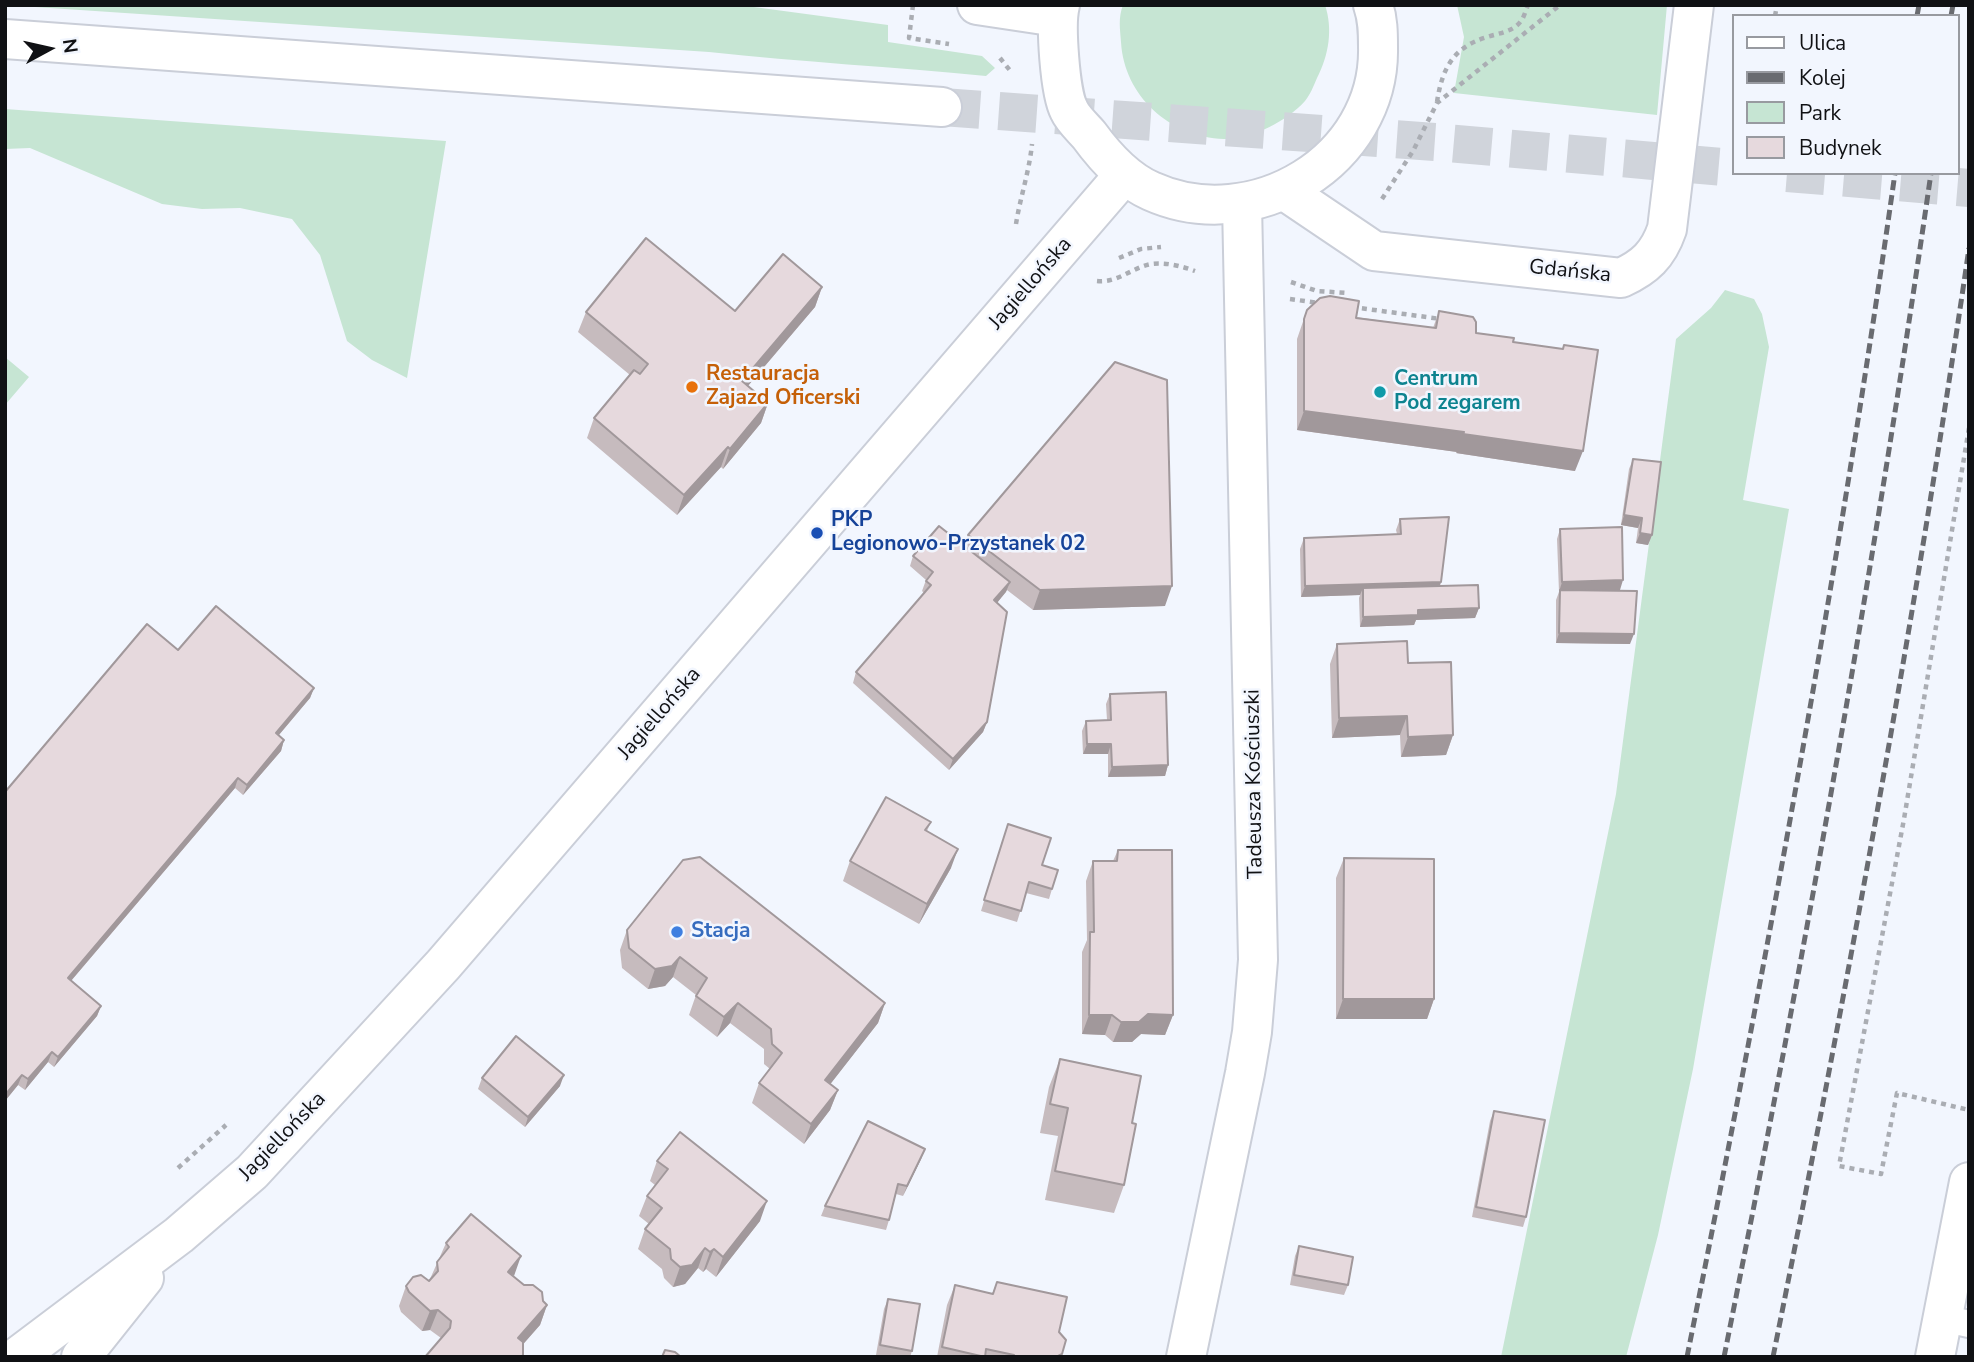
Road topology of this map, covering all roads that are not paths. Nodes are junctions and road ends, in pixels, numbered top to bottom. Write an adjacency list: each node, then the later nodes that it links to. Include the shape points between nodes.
1 (977, 5): 4 (street)
2 (1373, 5): 8 (street, via 1378,57 1374,86 1362,117 1341,149)
3 (1694, 5): 8 (street, Gdańska, via 1667,229 1649,263 1633,273 1620,278 1374,251)
4 (1059, 11): 7 (street, via 1059,58 1068,109)
5 (5, 38): 6 (street)
6 (942, 107)
7 (1124, 175): 9 (street, via 1150,191 1184,202); 11 (street, Jagiellońska, via 443,965 252,1172)
8 (1285, 191): 9 (street)
9 (1242, 204): 15 (street, Tadeusza Kościuszki, via 1258,960 1247,1059)
10 (1969, 1182): 12 (street)
11 (178, 1235): 13 (street, Jagiellońska); 14 (street, Jagiellońska)
12 (1956, 1321): 16 (street)
13 (17, 1357)
14 (81, 1357)
15 (1185, 1357)
16 (1935, 1357)

